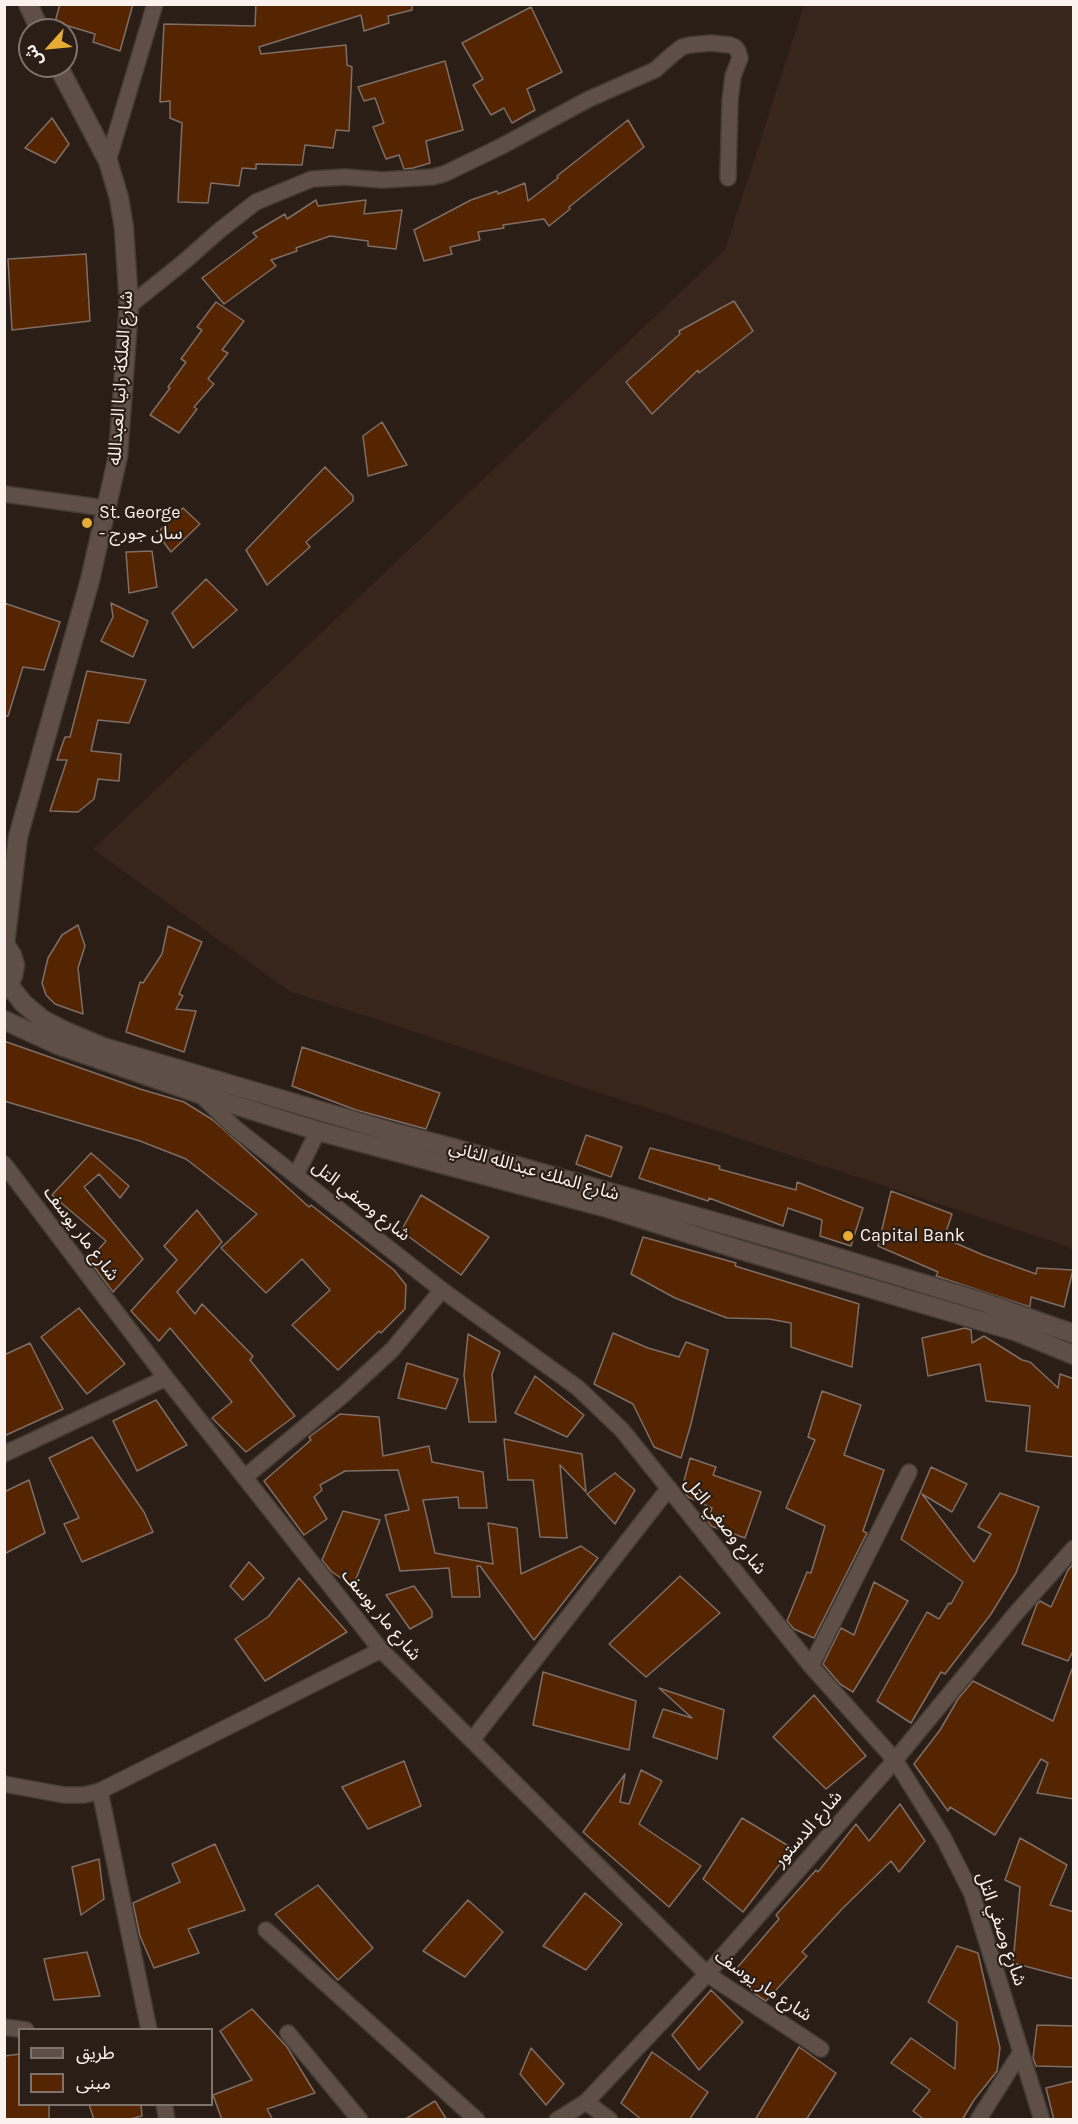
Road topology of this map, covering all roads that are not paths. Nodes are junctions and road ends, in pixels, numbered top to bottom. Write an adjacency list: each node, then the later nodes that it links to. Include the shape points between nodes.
1 (28, 4): 3 (main road)
2 (156, 5): 5 (street)
3 (34, 18)
4 (64, 78): 5 (main road, شارع الملكة رانيا العبدالله)
5 (108, 161): 7 (main road, شارع الملكة رانيا العبدالله, via 124,228)
6 (728, 178): 7 (street, via 730,101 740,58 730,45 690,45 682,47 655,70 589,99 456,170 432,177 312,179 275,193 256,202)
7 (129, 306): 9 (main road, شارع الملكة رانيا العبدالله, via 118,456)
8 (4, 494): 9 (street)
9 (105, 508): 10 (main road, شارع الملكة رانيا العبدالله, via 90,580)
10 (18, 837): 11 (main road, شارع الملكة رانيا العبدالله); 12 (main road, شارع الملكة رانيا العبدالله)
11 (4, 862)
12 (5, 944): 13 (main road, via 15,965)
13 (7, 987): 20 (main road, شارع الملك عبدالله الثاني, via 42,1019 103,1047 789,1243 1012,1311)
14 (4, 1020): 15 (main road, شارع الملك عبدالله الثاني, via 58,1045)
15 (200, 1094): 16 (main road, شارع الملك عبدالله الثاني); 18 (street, شارع وصفي التل, via 235,1128)
16 (318, 1131): 18 (street); 21 (main road, شارع الملك عبدالله الثاني, via 604,1207 1015,1331)
17 (4, 1164): 22 (street, شارع مار يوسف)
18 (296, 1175): 19 (street, شارع وصفي التل)
19 (442, 1290): 25 (street, via 392,1350); 26 (street, شارع وصفي التل, via 578,1388 621,1430)
20 (1074, 1334)
21 (1074, 1354)
22 (166, 1378): 23 (street); 25 (street, شارع مار يوسف)
23 (4, 1454)
24 (909, 1472): 29 (street)
25 (245, 1477): 28 (street, شارع مار يوسف)
26 (669, 1488): 29 (street, شارع وصفي التل); 30 (street)
27 (1074, 1548): 31 (street, شارع الدستور)
28 (381, 1650): 30 (street, شارع مار يوسف); 33 (street)
29 (811, 1666): 31 (street, شارع وصفي التل)
30 (472, 1740): 35 (street, شارع مار يوسف)
31 (895, 1760): 35 (street, شارع الدستور); 39 (street, شارع وصفي التل, via 943,1837 972,1894)
32 (4, 1784): 33 (street, via 64,1796)
33 (100, 1791): 36 (street)
34 (266, 1930): 42 (street)
35 (707, 1974): 38 (street, شارع مار يوسف); 40 (street, شارع الدستور)
36 (149, 2028)
37 (288, 2033): 41 (street)
38 (821, 2049)
39 (1022, 2052): 45 (street); 46 (street, شارع وصفي التل)
40 (586, 2102): 43 (street, شارع الدستور); 44 (street)
41 (360, 2120)
42 (477, 2120)
43 (557, 2120)
44 (610, 2120)
45 (978, 2120)
46 (1042, 2120)

